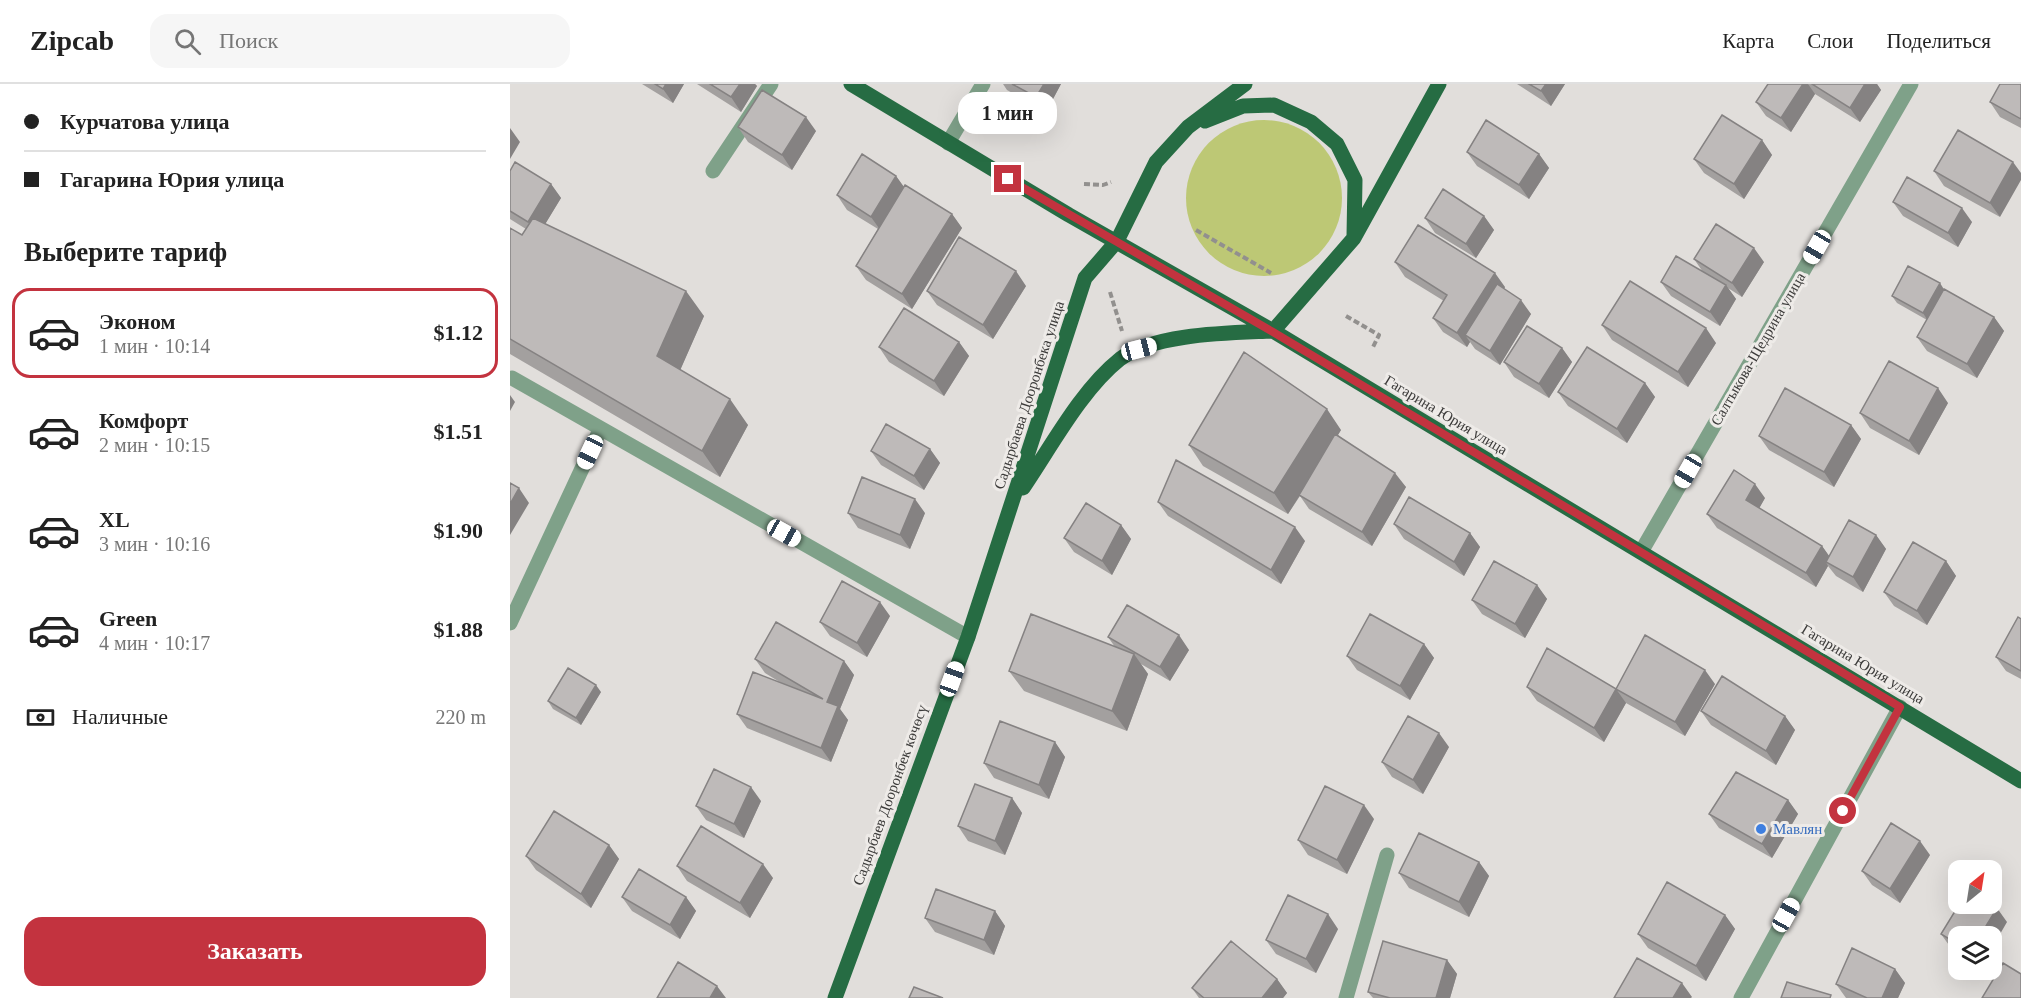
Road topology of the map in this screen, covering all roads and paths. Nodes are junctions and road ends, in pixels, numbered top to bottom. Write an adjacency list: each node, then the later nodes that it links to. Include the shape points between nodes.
1 (771, 84): 9 (street)
2 (850, 84): 8 (main road, Гагарина Юрия улица)
3 (1245, 84): 7 (main road, Садырбаева Дооронбека улица)
4 (1439, 84): 13 (main road)
5 (1911, 84): 24 (street, Салтыкова-Щедрина улица)
6 (980, 85): 8 (street)
7 (1188, 127): 13 (main road, via 1243,106 1274,105 1311,122 1337,144 1355,180); 14 (main road, Садырбаева Дооронбека улица, via 1155,162)
8 (948, 143): 14 (main road, Гагарина Юрия улица)
9 (713, 171)
10 (1111, 182): 11 (path)
11 (1084, 184)
12 (1196, 230): 15 (path)
13 (1354, 237): 18 (main road)
14 (1117, 241): 18 (main road, Гагарина Юрия улица); 23 (main road, Садырбаева Дооронбека улица, via 1085,278)
15 (1271, 273)
16 (1110, 292): 19 (path)
17 (1346, 316): 20 (path, via 1379,335)
18 (1273, 332): 23 (main road, Садырбаева Дооронбека улица, via 1203,334 1139,349 1120,359 1089,390); 24 (main road, Гагарина Юрия улица)
19 (1122, 333)
20 (1372, 349)
21 (512, 378): 22 (street)
22 (600, 430): 25 (street); 26 (street)
23 (1013, 503): 26 (main road, Садырбаев Дооронбек көчөсү)
24 (1641, 552): 27 (main road, Гагарина Юрия улица)
25 (510, 623)
26 (968, 637): 30 (main road, Садырбаев Дооронбек көчөсү)
27 (1900, 707): 28 (main road, Гагарина Юрия улица); 32 (street)
28 (2021, 781)
29 (1387, 855): 31 (street)
30 (835, 998)
31 (1346, 998)
32 (1741, 998)

